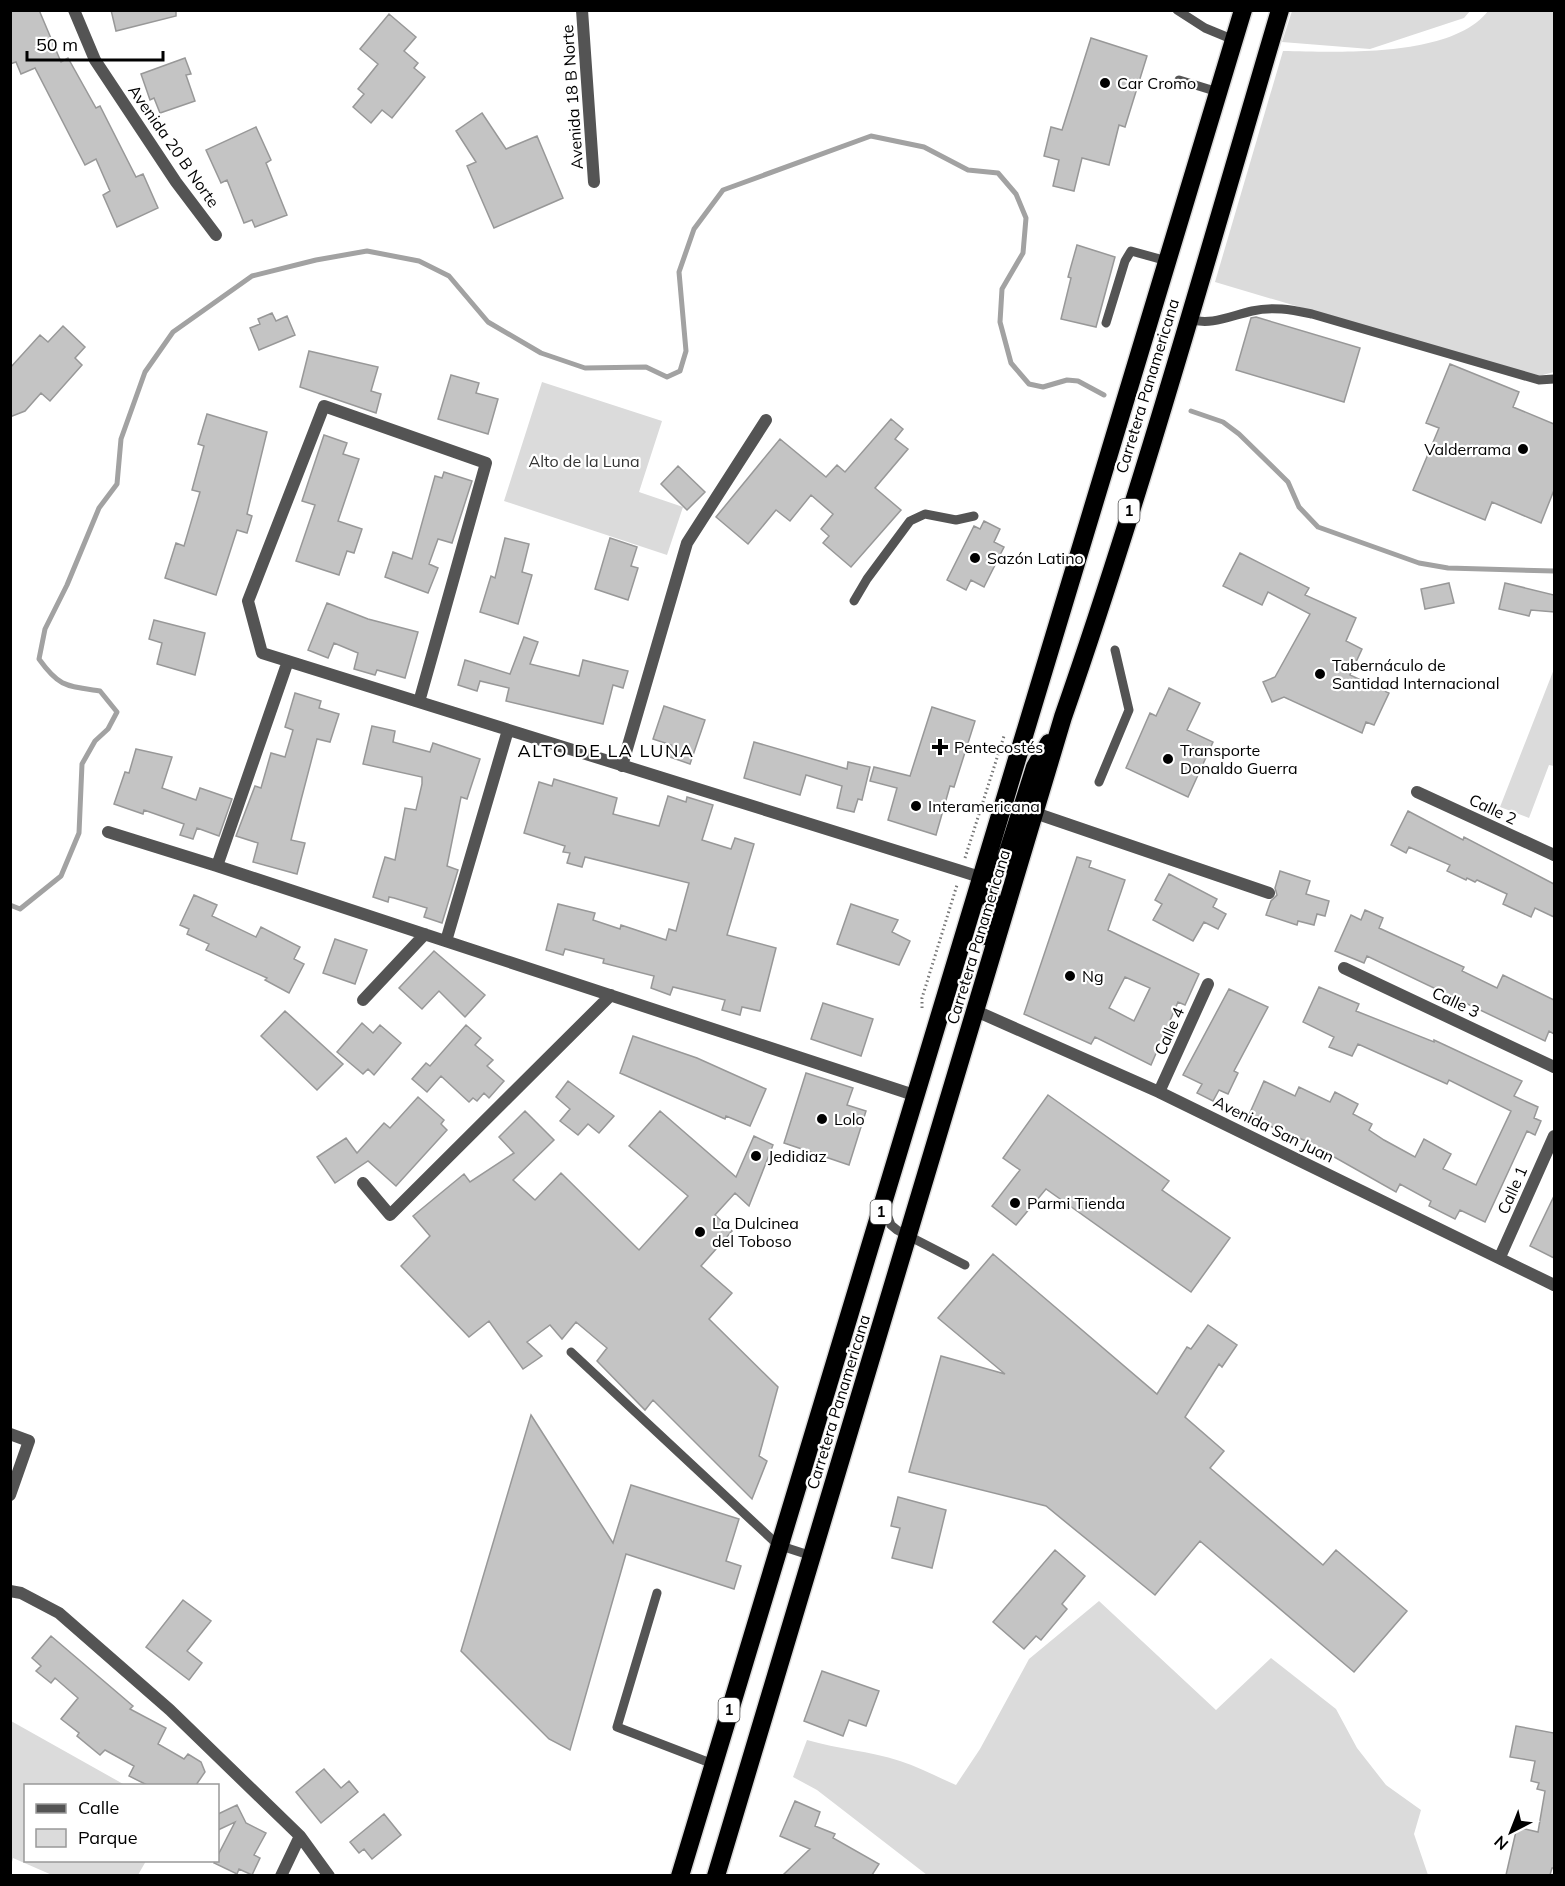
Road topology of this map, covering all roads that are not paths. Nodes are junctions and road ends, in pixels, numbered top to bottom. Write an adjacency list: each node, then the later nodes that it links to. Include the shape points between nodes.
1 (74, 10): 10 (street, Avenida 20 B Norte, via 95,60)
2 (582, 10): 9 (street, Avenida 18 B Norte)
3 (1178, 10): 6 (lane, via 1205,28)
4 (1243, 10): 6 (highway, Carretera Panamericana / 1)
5 (1280, 10): 12 (highway, Carretera Panamericana / 1)
6 (1234, 40): 8 (highway, Carretera Panamericana / 1)
7 (1179, 80): 8 (lane)
8 (1218, 93): 11 (highway, Carretera Panamericana / 1)
9 (594, 182)
10 (216, 235)
11 (1167, 261): 13 (lane, via 1131,251); 30 (highway, Carretera Panamericana / 1)
12 (1188, 319): 14 (lane, via 1227,319 1281,308 1539,380); 21 (highway, Carretera Panamericana / 1)
13 (1106, 323)
14 (1554, 379)
15 (766, 420): 23 (street, via 687,543)
16 (974, 516): 17 (lane, via 956,520 925,514 910,521)
17 (854, 602)
18 (1115, 650): 24 (lane, via 1129,710)
19 (288, 661): 20 (street); 20 (street, via 262,653 248,601 324,406 486,463); 29 (street)
20 (419, 702): 22 (street)
21 (1063, 717): 26 (highway, Carretera Panamericana / 1); 30 (highway, via 1035,767 1006,858)
22 (508, 730): 23 (street); 33 (street)
23 (622, 766): 30 (street)
24 (1099, 782)
25 (1417, 792): 28 (street, Calle 2)
26 (1035, 813): 31 (street); 36 (highway, Carretera Panamericana / 1)
27 (108, 832): 29 (street)
28 (1554, 855)
29 (217, 866): 32 (street)
30 (983, 878): 36 (highway, via 993,906); 42 (highway, Carretera Panamericana / 1)
31 (1269, 893)
32 (425, 934): 33 (street); 38 (street)
33 (446, 941): 37 (street)
34 (1344, 968): 40 (street, Calle 3)
35 (1208, 984): 41 (street, Calle 4)
36 (983, 986): 39 (highway, Carretera Panamericana / 1)
37 (611, 995): 42 (street); 44 (street, via 390,1215)
38 (363, 1000)
39 (976, 1011): 41 (street, Avenida San Juan); 46 (highway, Carretera Panamericana / 1)
40 (1554, 1067)
41 (1160, 1092): 47 (street, Avenida San Juan)
42 (917, 1096): 45 (highway, Carretera Panamericana / 1)
43 (1554, 1136): 47 (street, Calle 1)
44 (363, 1183)
45 (884, 1205): 46 (lane, via 891,1225); 53 (highway, Carretera Panamericana / 1)
46 (908, 1236): 48 (lane); 54 (highway, Carretera Panamericana / 1)
47 (1500, 1257): 49 (street, Avenida San Juan)
48 (965, 1265)
49 (1554, 1285)
50 (571, 1353): 53 (lane)
51 (10, 1434): 52 (street, via 29,1441)
52 (10, 1495)
53 (778, 1545): 54 (lane); 57 (highway, Carretera Panamericana / 1)
54 (812, 1556): 62 (highway, Carretera Panamericana / 1)
55 (10, 1591): 58 (street, via 59,1613 170,1710)
56 (657, 1593): 57 (lane, via 617,1727)
57 (713, 1764): 61 (highway, Carretera Panamericana / 1)
58 (300, 1836): 59 (street); 60 (street)
59 (280, 1875)
60 (329, 1875)
61 (680, 1875)
62 (716, 1875)

